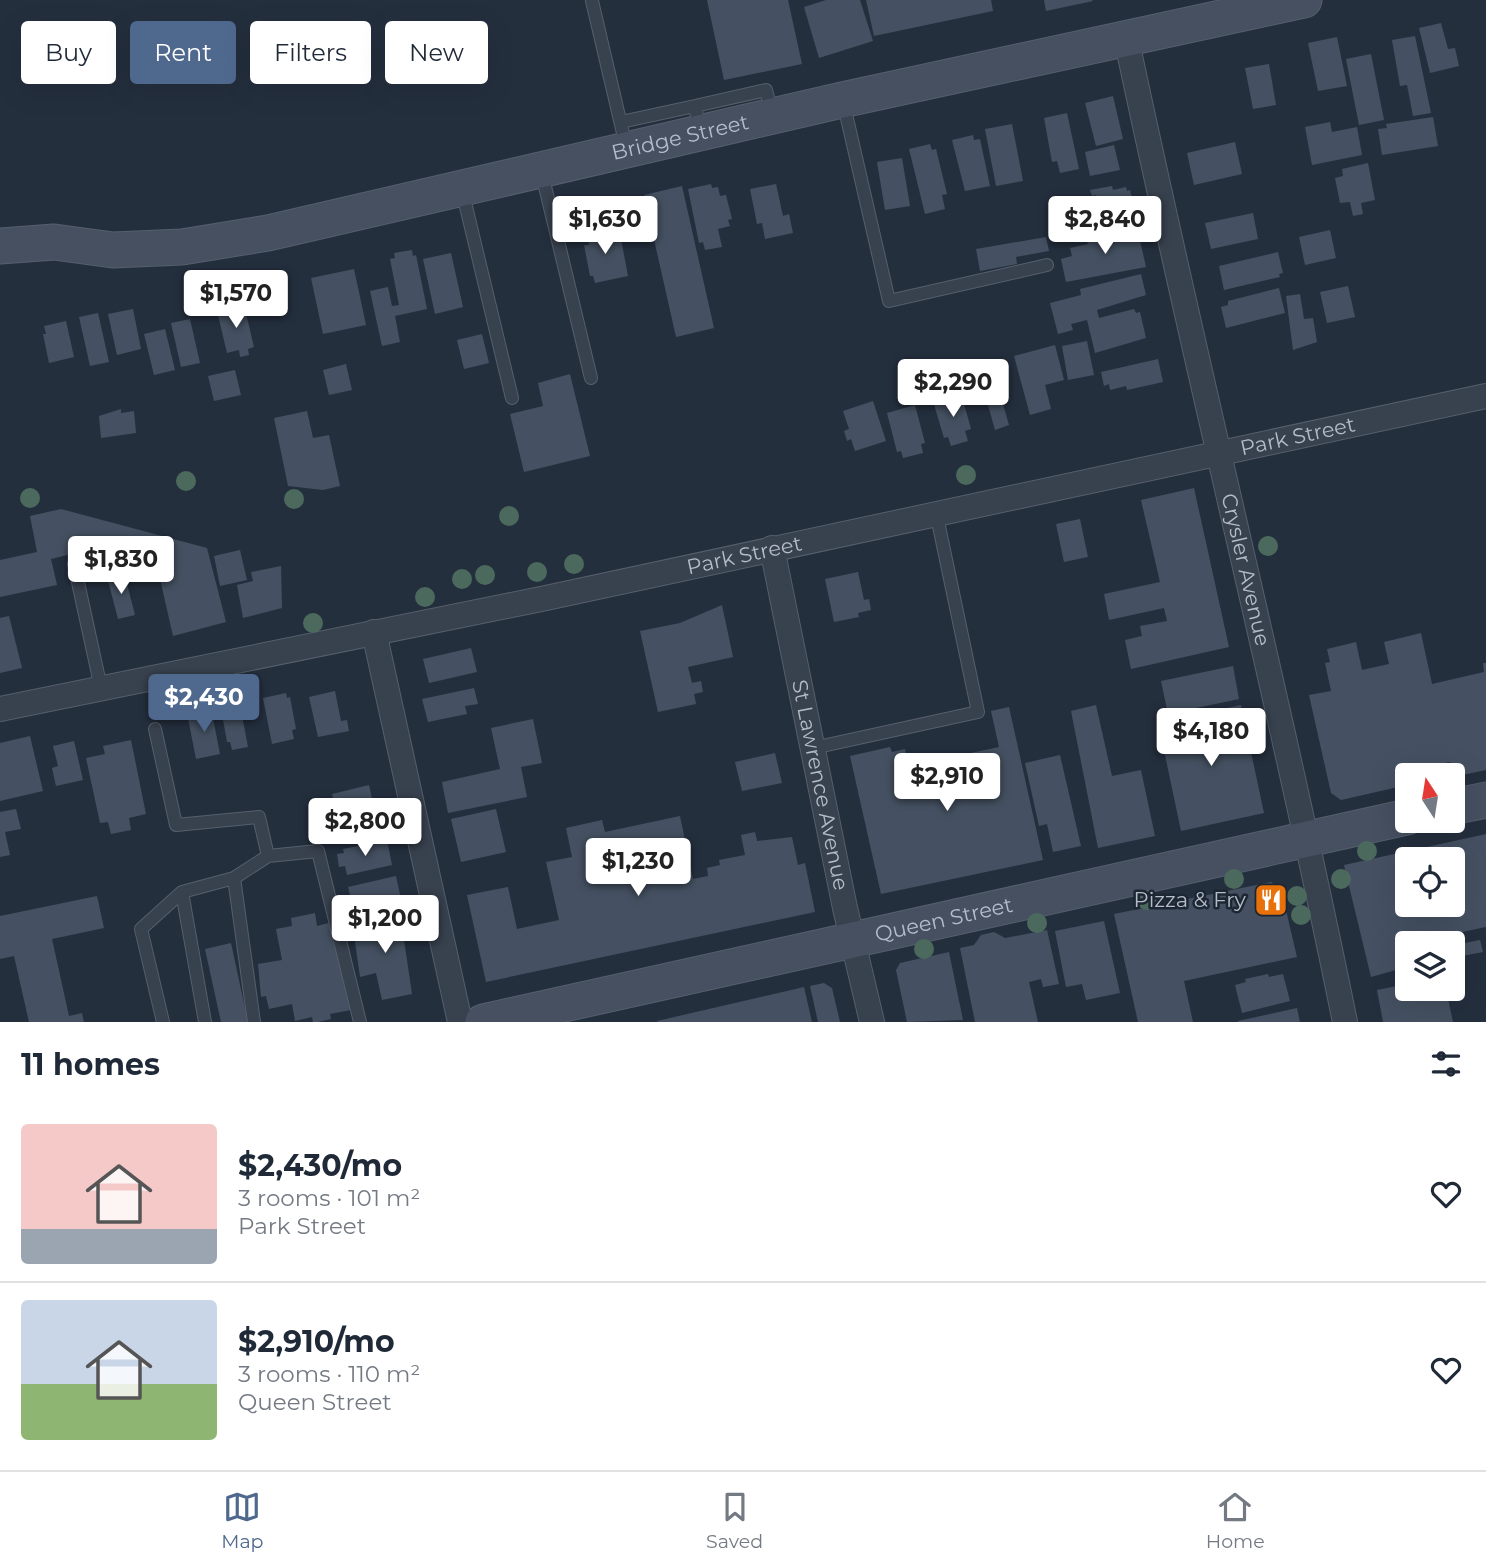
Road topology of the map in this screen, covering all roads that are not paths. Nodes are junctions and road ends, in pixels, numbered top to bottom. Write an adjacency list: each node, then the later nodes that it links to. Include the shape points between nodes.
1 (1304, 0): 3 (main road, Bridge Street)
2 (592, 1): 5 (lane)
3 (1126, 37): 4 (main road, Bridge Street); 15 (street, Crysler Avenue)
4 (842, 100): 5 (main road, Bridge Street, via 772,117 697,120); 11 (lane, via 890,301)
5 (624, 136): 6 (main road, Bridge Street)
6 (541, 170): 7 (main road, Bridge Street); 12 (lane)
7 (462, 188): 9 (main road, Bridge Street, via 268,233 182,247 113,250); 14 (lane)
8 (0, 223): 9 (main road, Bridge Street)
9 (54, 242): 10 (main road, Bridge Street)
10 (0, 246)
11 (1047, 265)
12 (590, 378)
13 (1486, 396): 15 (street, Park Street)
14 (512, 398)
15 (1218, 452): 16 (street, Park Street); 27 (street, Crysler Avenue)
16 (936, 512): 17 (street, Park Street); 23 (lane, via 978,712)
17 (772, 548): 19 (street, Park Street); 23 (street, St Lawrence Avenue)
18 (74, 564): 20 (lane)
19 (374, 632): 20 (street, Park Street); 38 (street)
20 (101, 688): 21 (street, Park Street)
21 (0, 709)
22 (155, 729): 28 (lane, via 176,825 259,817)
23 (813, 748): 31 (street, St Lawrence Avenue)
24 (1486, 800): 25 (main road)
25 (1465, 804)
26 (1395, 820): 27 (main road, Queen Street)
27 (1307, 838): 31 (main road, Queen Street); 41 (street, Crysler Avenue)
28 (268, 856): 29 (lane); 37 (lane, via 318,851)
29 (233, 878): 30 (lane); 36 (lane)
30 (182, 892): 34 (lane, via 141,929); 35 (lane)
31 (853, 939): 32 (main road, Queen Street); 40 (street, St Lawrence Avenue)
32 (591, 1010): 33 (main road, Queen Street)
33 (538, 1015): 39 (main road, Queen Street)
34 (163, 1022)
35 (205, 1022)
36 (254, 1022)
37 (360, 1022)
38 (460, 1022)
39 (483, 1022)
40 (872, 1022)
41 (1345, 1022)

